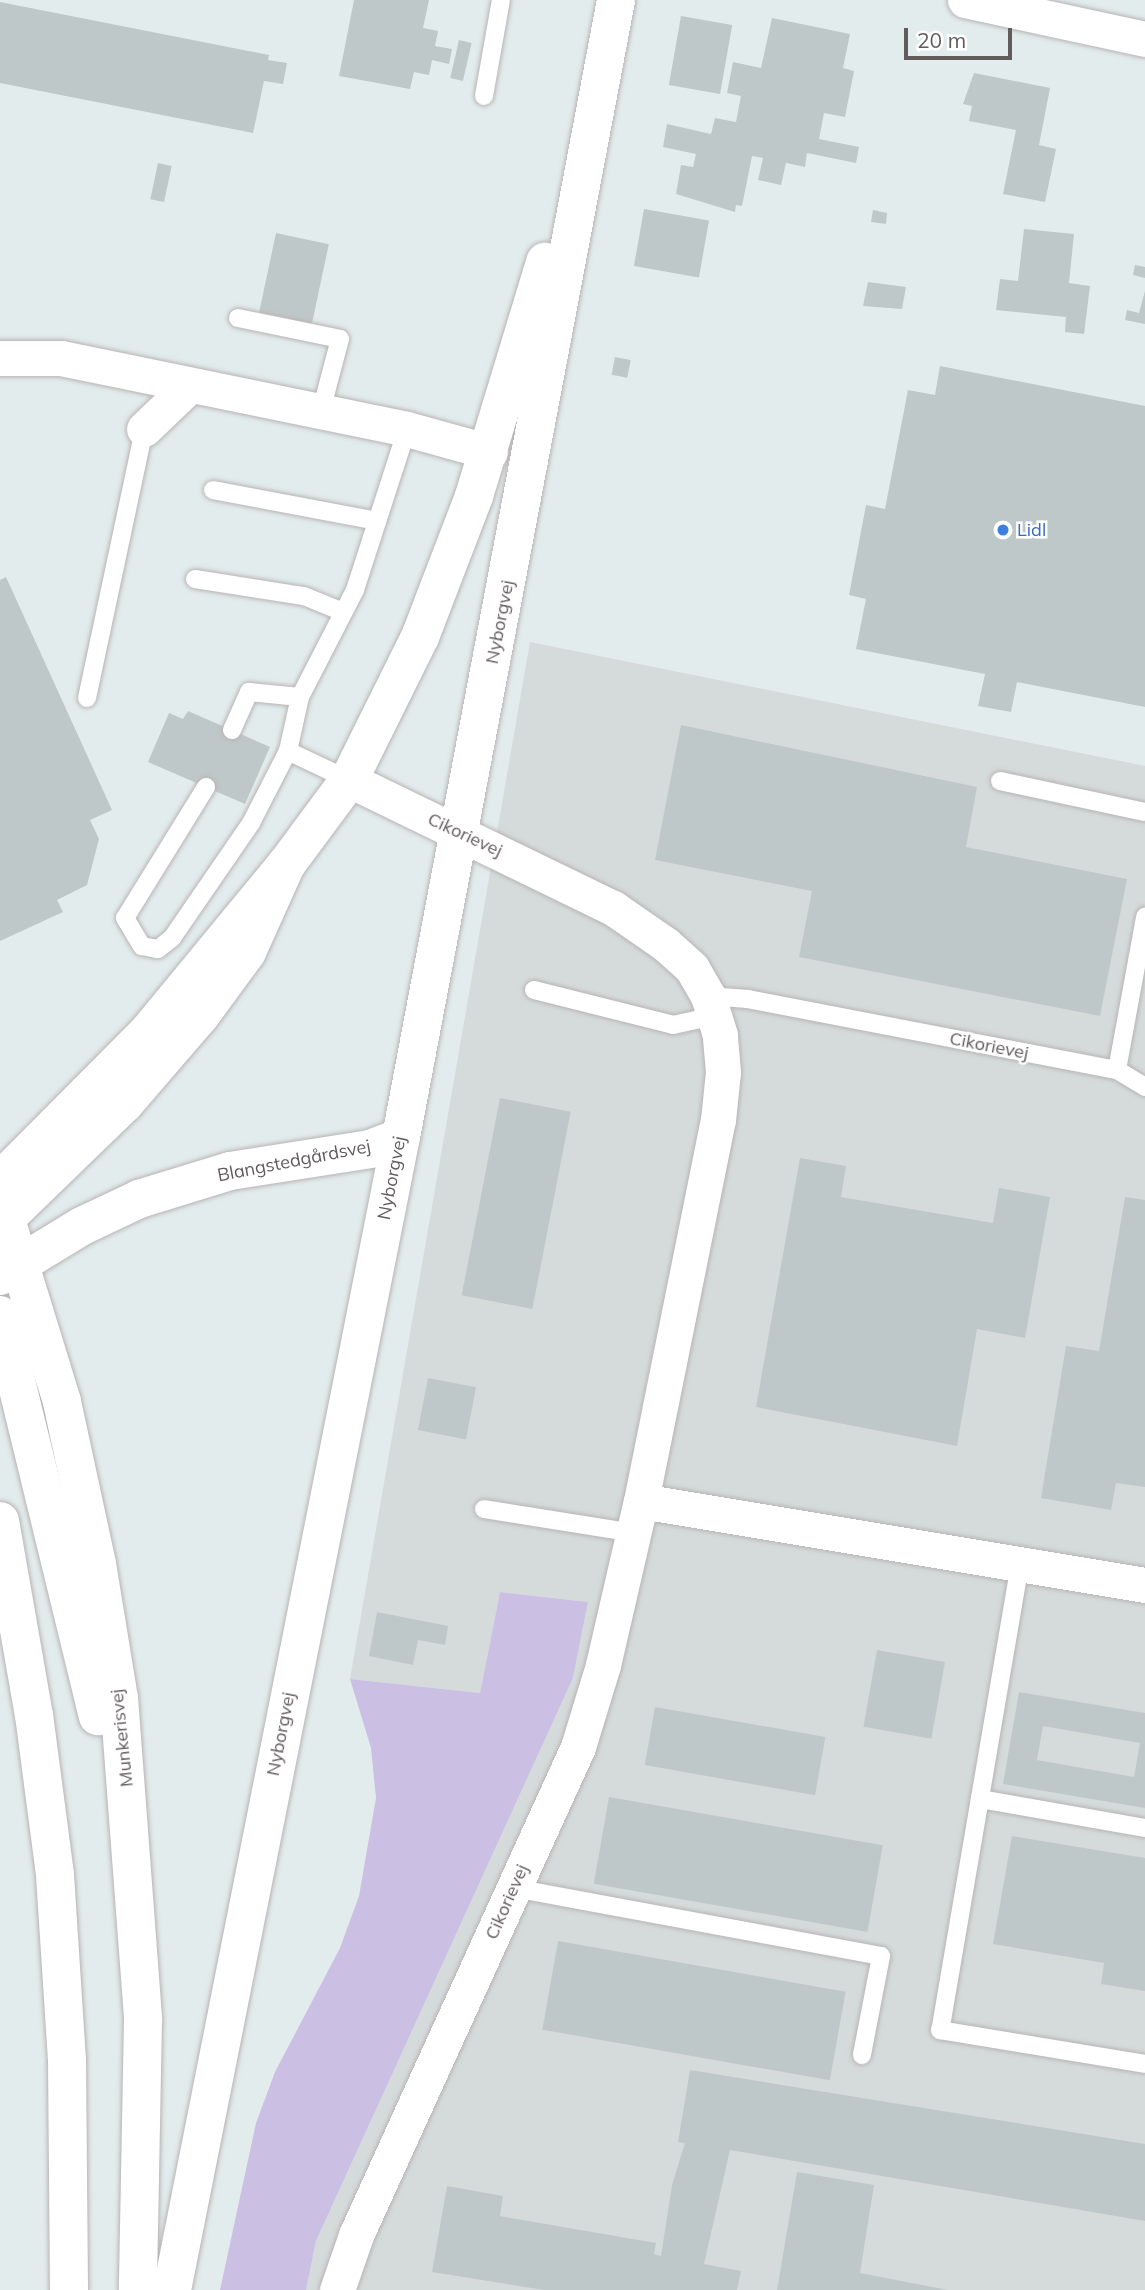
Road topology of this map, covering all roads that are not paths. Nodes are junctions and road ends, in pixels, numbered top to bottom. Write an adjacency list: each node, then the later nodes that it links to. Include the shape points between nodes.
1 (501, 0): 6 (lane)
2 (616, 0): 5 (street, Nyborgvej)
3 (965, 0): 4 (street)
4 (1145, 39)
5 (603, 65): 13 (street, Nyborgvej); 14 (street, Nyborgvej)
6 (484, 96)
7 (238, 318): 10 (lane, via 340,339)
8 (0, 358): 9 (street, via 61,358)
9 (188, 387): 10 (street); 11 (street)
10 (321, 411): 12 (street)
11 (144, 429): 20 (lane)
12 (407, 429): 13 (street); 16 (lane)
13 (490, 452): 14 (lane); 23 (street, Nyborgvej, via 421,637)
14 (530, 464): 27 (street, Nyborgvej)
15 (213, 491): 16 (lane)
16 (377, 521): 18 (lane)
17 (195, 579): 18 (lane, via 304,597)
18 (344, 612): 19 (lane)
19 (300, 696): 21 (lane, via 249,692); 22 (lane)
20 (87, 698)
21 (232, 730)
22 (288, 751): 23 (lane); 25 (lane, via 251,823 172,938 158,949 142,946 125,918)
23 (349, 780): 27 (street, Cikorievej); 28 (street, Nyborgvej)
24 (1000, 781): 26 (lane)
25 (206, 787)
26 (1145, 812)
27 (459, 831): 31 (street, Cikorievej, via 613,908 692,968); 34 (street, Nyborgvej)
28 (286, 865): 35 (street, Nyborgvej, via 149,1031); 36 (street, via 247,953 200,1016 124,1104)
29 (1145, 917): 32 (lane)
30 (534, 990): 31 (lane, via 673,1025)
31 (711, 1006): 32 (lane, Cikorievej, via 748,999); 40 (street, Cikorievej, via 723,1072 718,1120)
32 (1117, 1070): 33 (lane)
33 (1145, 1087)
34 (401, 1137): 37 (street, Blangstedgårdsvej, via 370,1149 280,1160 186,1183 102,1216); 52 (street, Nyborgvej)
35 (0, 1181)
36 (2, 1214): 37 (street, Munkerisvej)
37 (7, 1267): 46 (street, Munkerisvej, via 62,1402 97,1564 118,1698)
38 (0, 1315): 46 (street)
39 (484, 1509): 40 (lane)
40 (638, 1517): 42 (street); 47 (street, Cikorievej, via 578,1747)
41 (0, 1521): 50 (street, via 34,1715 55,1875 67,2060)
42 (1020, 1564): 43 (street); 44 (lane)
43 (1145, 1585)
44 (980, 1798): 45 (lane); 49 (lane, via 940,2029)
45 (1145, 1828)
46 (134, 1864): 51 (street, Munkerisvej, via 143,2020)
47 (513, 1888): 48 (lane, via 881,1956); 53 (street, Cikorievej, via 356,2235)
48 (862, 2055)
49 (1145, 2064)
50 (69, 2290)
51 (138, 2290)
52 (172, 2290)
53 (337, 2290)

